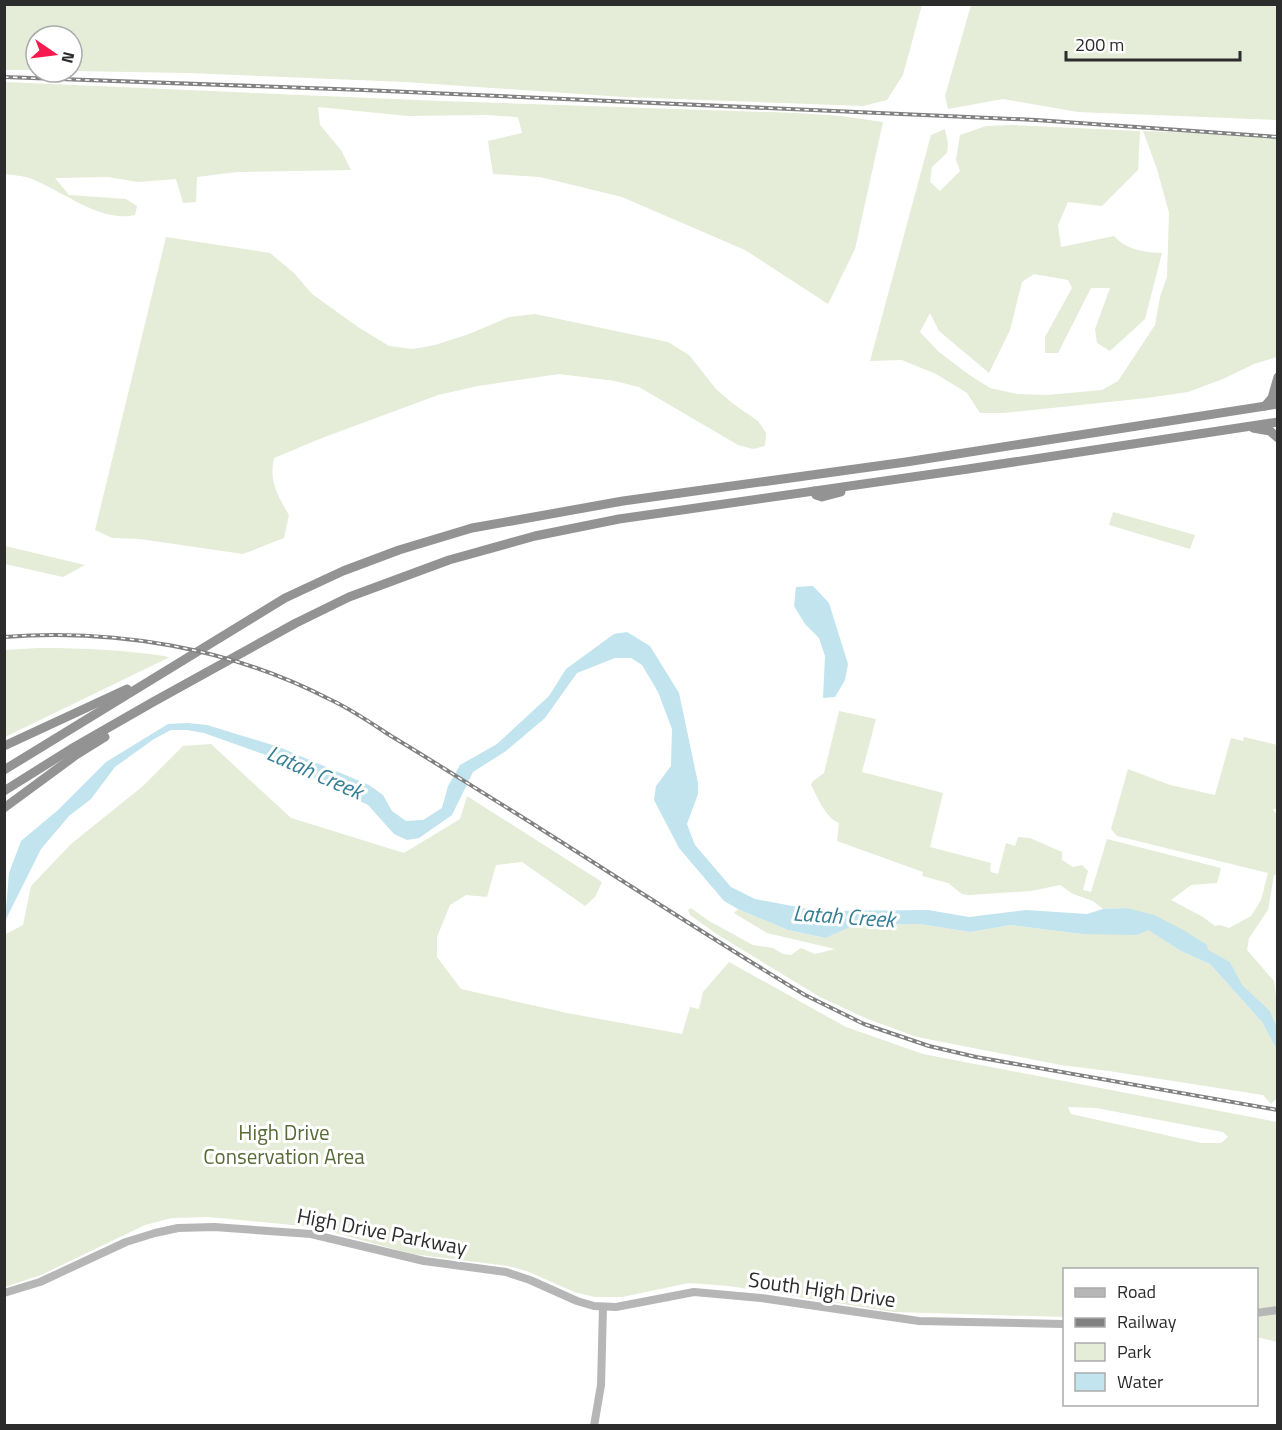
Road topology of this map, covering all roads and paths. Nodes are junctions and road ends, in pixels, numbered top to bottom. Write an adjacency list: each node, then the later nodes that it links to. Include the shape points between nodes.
1 (1278, 377): 3 (highway, via 1272,398)
2 (1278, 404): 3 (highway)
3 (1265, 406): 7 (highway)
4 (1278, 422): 5 (highway)
5 (1233, 428): 6 (highway, via 1264,429); 8 (highway, via 917,477 822,497)
6 (1278, 438)
7 (906, 462): 8 (highway, via 819,478); 9 (highway, via 623,501 472,528 343,571 285,598)
8 (814, 491): 10 (highway, via 619,519 535,536 449,560 349,597)
9 (162, 672): 11 (highway); 12 (highway)
10 (171, 692): 13 (highway); 14 (highway)
11 (4, 746)
12 (4, 771)
13 (4, 792)
14 (4, 808)
15 (4, 1293): 16 (main road, High Drive Parkway, via 40,1282 126,1242 178,1228 214,1227 311,1234 424,1261 506,1272)
16 (577, 1301): 17 (main road, South High Drive)
17 (603, 1307): 20 (main road, South High Drive, via 694,1292 919,1321); 21 (main road, via 600,1396)
18 (1278, 1310): 19 (main road)
19 (1258, 1313)
20 (1063, 1324)
21 (594, 1425)

